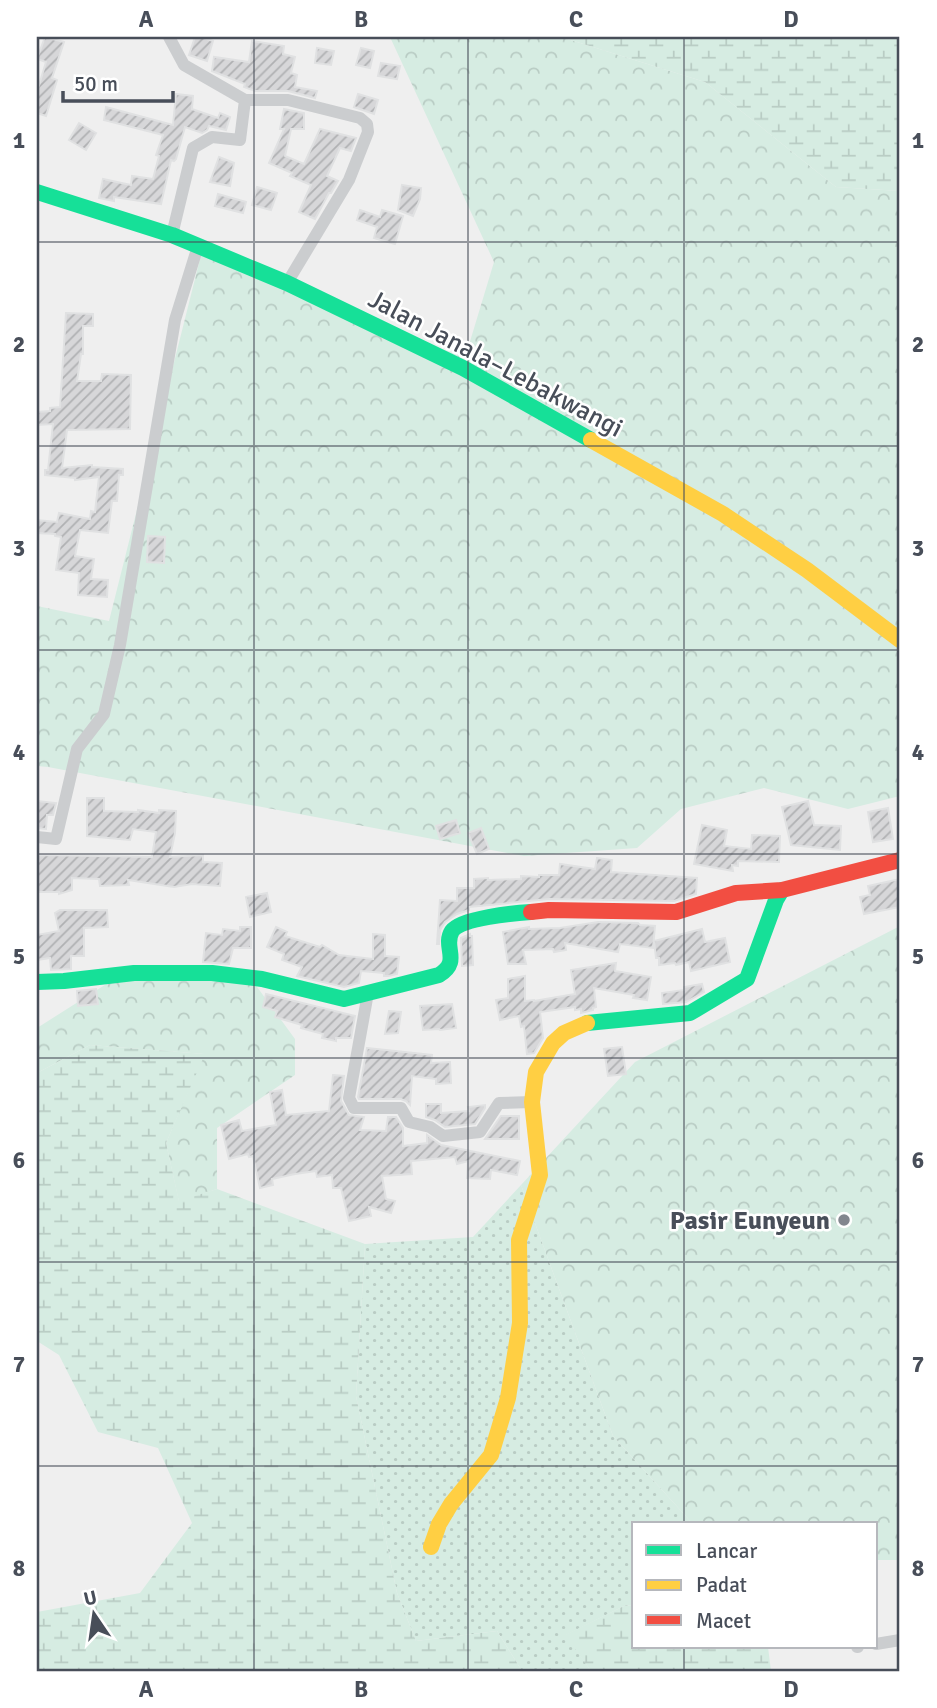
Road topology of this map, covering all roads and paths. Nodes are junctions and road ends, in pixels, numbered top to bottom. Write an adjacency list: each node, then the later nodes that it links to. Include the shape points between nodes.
1 (169, 37): 2 (street, via 184,65)
2 (245, 100): 4 (street, via 240,140 212,137 193,148); 6 (street, via 288,100 360,118 367,124 349,180)
3 (37, 192): 4 (street, Jalan Janala–Lebakwangi)
4 (172, 235): 5 (street, Jalan Janala–Lebakwangi)
5 (198, 246): 6 (street, Jalan Janala–Lebakwangi); 8 (street, via 175,320 120,645 104,714 77,749 56,839)
6 (287, 283): 7 (street, Jalan Janala–Lebakwangi, via 463,368 723,514 807,569)
7 (900, 640)
8 (37, 837)
9 (900, 860): 10 (street)
10 (782, 890): 12 (street, via 736,893 676,912 549,909 497,915 454,928 451,962 439,975); 13 (street, via 747,979 690,1013 590,1022 564,1033 536,1072)
11 (37, 982): 12 (street, via 134,973 212,973 262,979 344,999)
12 (368, 993): 13 (street, via 349,1098 354,1108 401,1108 409,1122 443,1136 480,1132 499,1103)
13 (532, 1102): 14 (street, via 540,1175 519,1240 520,1323 508,1398 491,1455 451,1504)
14 (430, 1547)
15 (900, 1640): 16 (street)
16 (878, 1644)

